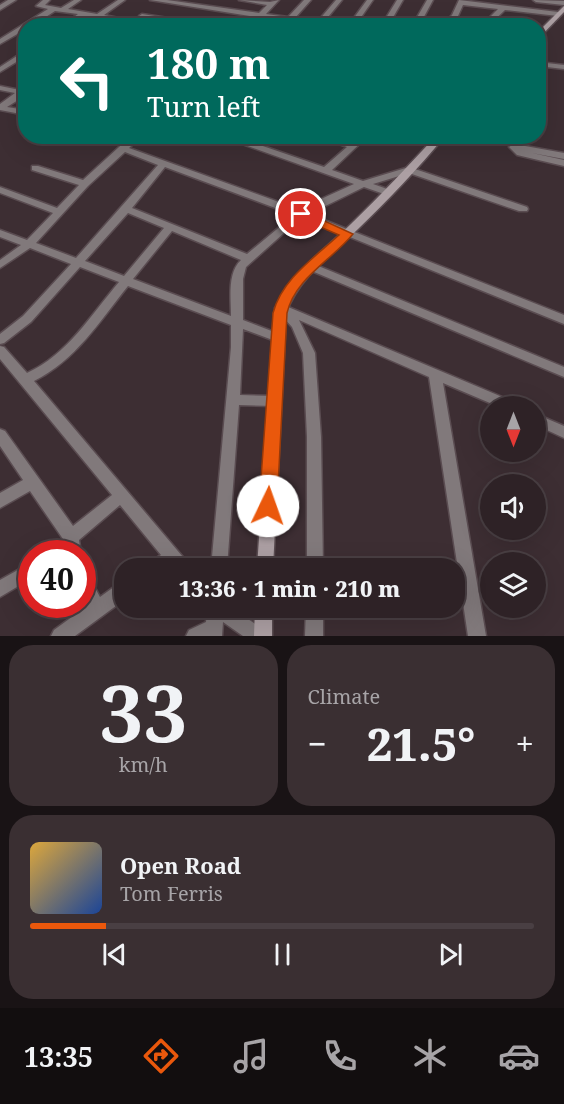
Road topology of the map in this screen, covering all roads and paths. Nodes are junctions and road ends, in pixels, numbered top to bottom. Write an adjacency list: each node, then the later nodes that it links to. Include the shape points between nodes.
1 (13, 0): 17 (street)
2 (47, 0): 21 (street, via 39,6)
3 (78, 0): 22 (street)
4 (122, 0): 26 (street)
5 (153, 0): 13 (street)
6 (242, 0): 14 (street)
7 (308, 0): 36 (street)
8 (339, 0): 37 (street)
9 (370, 0): 38 (street)
10 (400, 0): 39 (street)
11 (430, 0): 40 (street)
12 (536, 0): 16 (street)
13 (161, 1): 18 (street); 27 (street)
14 (274, 2): 25 (street)
15 (461, 2): 19 (street); 41 (street)
16 (564, 3)
17 (0, 8)
18 (210, 8): 25 (street); 33 (street)
19 (503, 8): 24 (street); 42 (street)
20 (564, 8): 24 (street)
21 (52, 9): 22 (street); 28 (street)
22 (62, 10): 23 (street)
23 (82, 14): 26 (street); 29 (street)
24 (558, 14): 43 (street)
25 (260, 15): 34 (street); 35 (street)
26 (98, 16): 30 (street)
27 (142, 16): 31 (street); 32 (street)
28 (38, 18)
29 (76, 18)
30 (107, 18)
31 (140, 18)
32 (154, 18)
33 (198, 18)
34 (257, 18)
35 (273, 18)
36 (294, 18)
37 (325, 18)
38 (357, 18)
39 (389, 18)
40 (420, 18)
41 (454, 18)
42 (492, 18)
43 (546, 28)
44 (18, 31): 45 (street)
45 (0, 42)
46 (18, 61): 49 (street)
47 (546, 66): 48 (street)
48 (564, 69)
49 (0, 70)
50 (0, 88): 51 (street)
51 (18, 90)
52 (18, 95): 53 (street)
53 (0, 108): 54 (street)
54 (18, 111)
55 (128, 144): 60 (street)
56 (248, 144): 66 (street)
57 (348, 144): 59 (street)
58 (433, 144): 65 (street)
59 (354, 146): 66 (street)
60 (124, 148): 62 (street); 67 (street)
61 (564, 156): 63 (street, via 514,147 520,153)
62 (164, 163): 71 (street); 74 (street)
63 (564, 163)
64 (35, 168): 67 (street)
65 (409, 170): 68 (street); 70 (street); 72 (street)
66 (327, 171): 68 (street)
67 (84, 184): 73 (street)
68 (363, 184): 70 (street); 74 (street)
69 (0, 190): 73 (street)
70 (387, 192): 77 (street)
71 (126, 209): 75 (street); 80 (street)
72 (523, 209)
73 (60, 212): 78 (street)
74 (301, 214): 77 (street); 79 (street)
75 (170, 227): 79 (street); 83 (street)
76 (0, 233): 78 (street)
77 (347, 234): 82 (street); 85 (street)
78 (28, 245): 80 (street); 81 (street)
79 (249, 259): 86 (street, via 241,266 237,279)
80 (78, 261): 83 (street); 88 (street, via 27,319)
81 (0, 265)
82 (311, 267): 84 (street, via 283,299); 90 (street)
83 (127, 280): 86 (street); 92 (street, via 66,354 48,369)
84 (281, 308): 87 (street); 91 (street); 107 (street, via 297,325 309,353)
85 (564, 320)
86 (237, 322): 87 (street); 94 (street)
87 (278, 338): 95 (street)
88 (0, 339)
89 (0, 350): 92 (street)
90 (564, 372)
91 (435, 373): 93 (street); 122 (street)
92 (25, 380): 100 (street)
93 (487, 396)
94 (232, 400): 95 (street); 105 (street)
95 (274, 401): 106 (street)
96 (546, 424): 97 (street)
97 (564, 432)
98 (0, 435): 99 (street)
99 (32, 482): 101 (street); 102 (street)
100 (121, 496): 103 (street); 104 (street)
101 (0, 501)
102 (70, 540)
103 (77, 540)
104 (174, 558)
105 (220, 558)
106 (266, 558)
107 (315, 558)
108 (18, 578): 109 (street)
109 (0, 589)
110 (114, 597): 112 (street)
111 (96, 606): 112 (street)
112 (98, 609): 117 (street)
113 (232, 618): 119 (street)
114 (264, 618): 120 (street)
115 (315, 618): 121 (street)
116 (214, 632): 118 (street)
117 (60, 636)
118 (195, 636)
119 (258, 636)
120 (263, 636)
121 (315, 636)
122 (477, 636)

